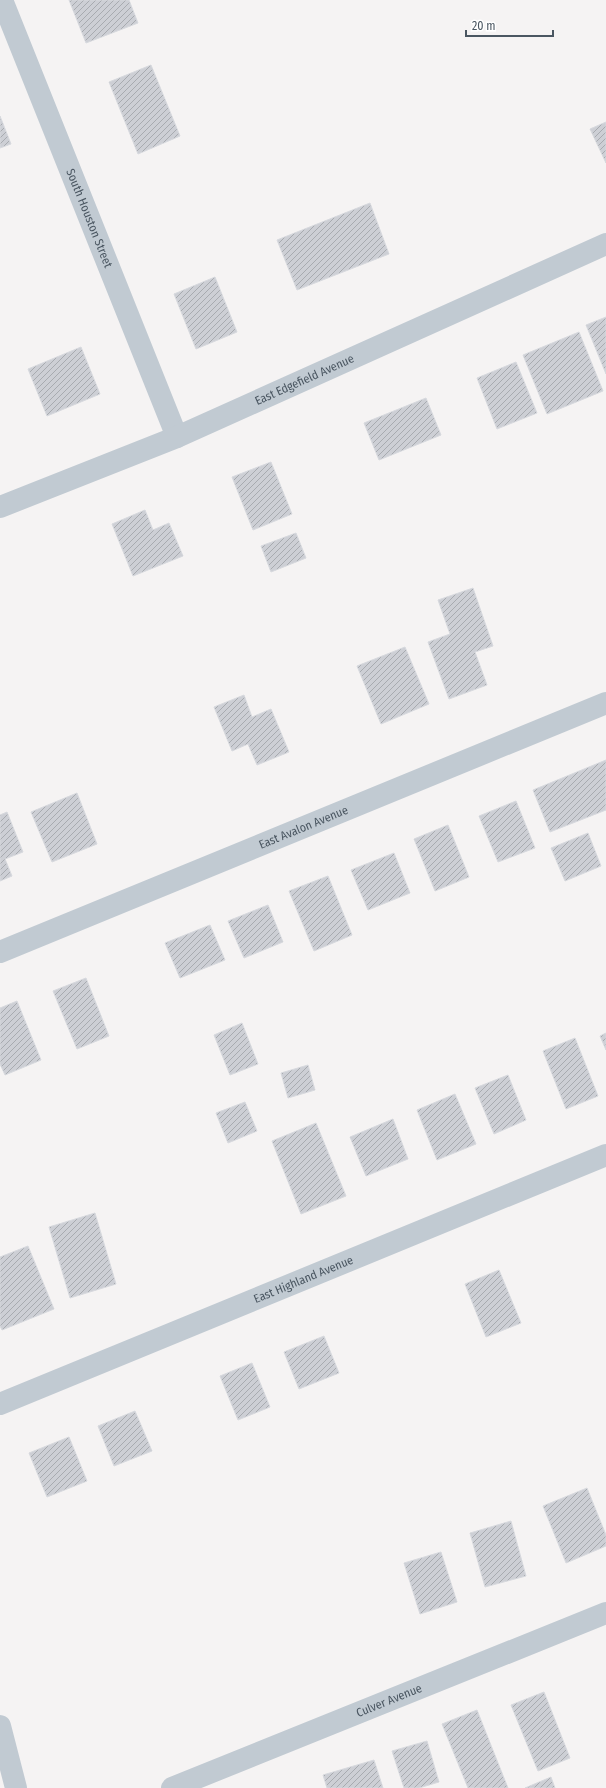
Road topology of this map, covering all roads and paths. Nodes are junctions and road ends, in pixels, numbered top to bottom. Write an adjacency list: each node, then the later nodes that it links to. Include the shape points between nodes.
1 (3, 8): 3 (street, South Houston Street)
2 (606, 244): 3 (street, East Edgefield Avenue)
3 (177, 437): 4 (street, East Edgefield Avenue)
4 (0, 507)
5 (606, 703): 6 (street, East Avalon Avenue)
6 (0, 952)
7 (606, 1155): 8 (street, East Highland Avenue)
8 (0, 1404)
9 (606, 1613): 12 (street, Culver Avenue)
10 (0, 1726): 11 (street)
11 (16, 1788)
12 (172, 1788)

